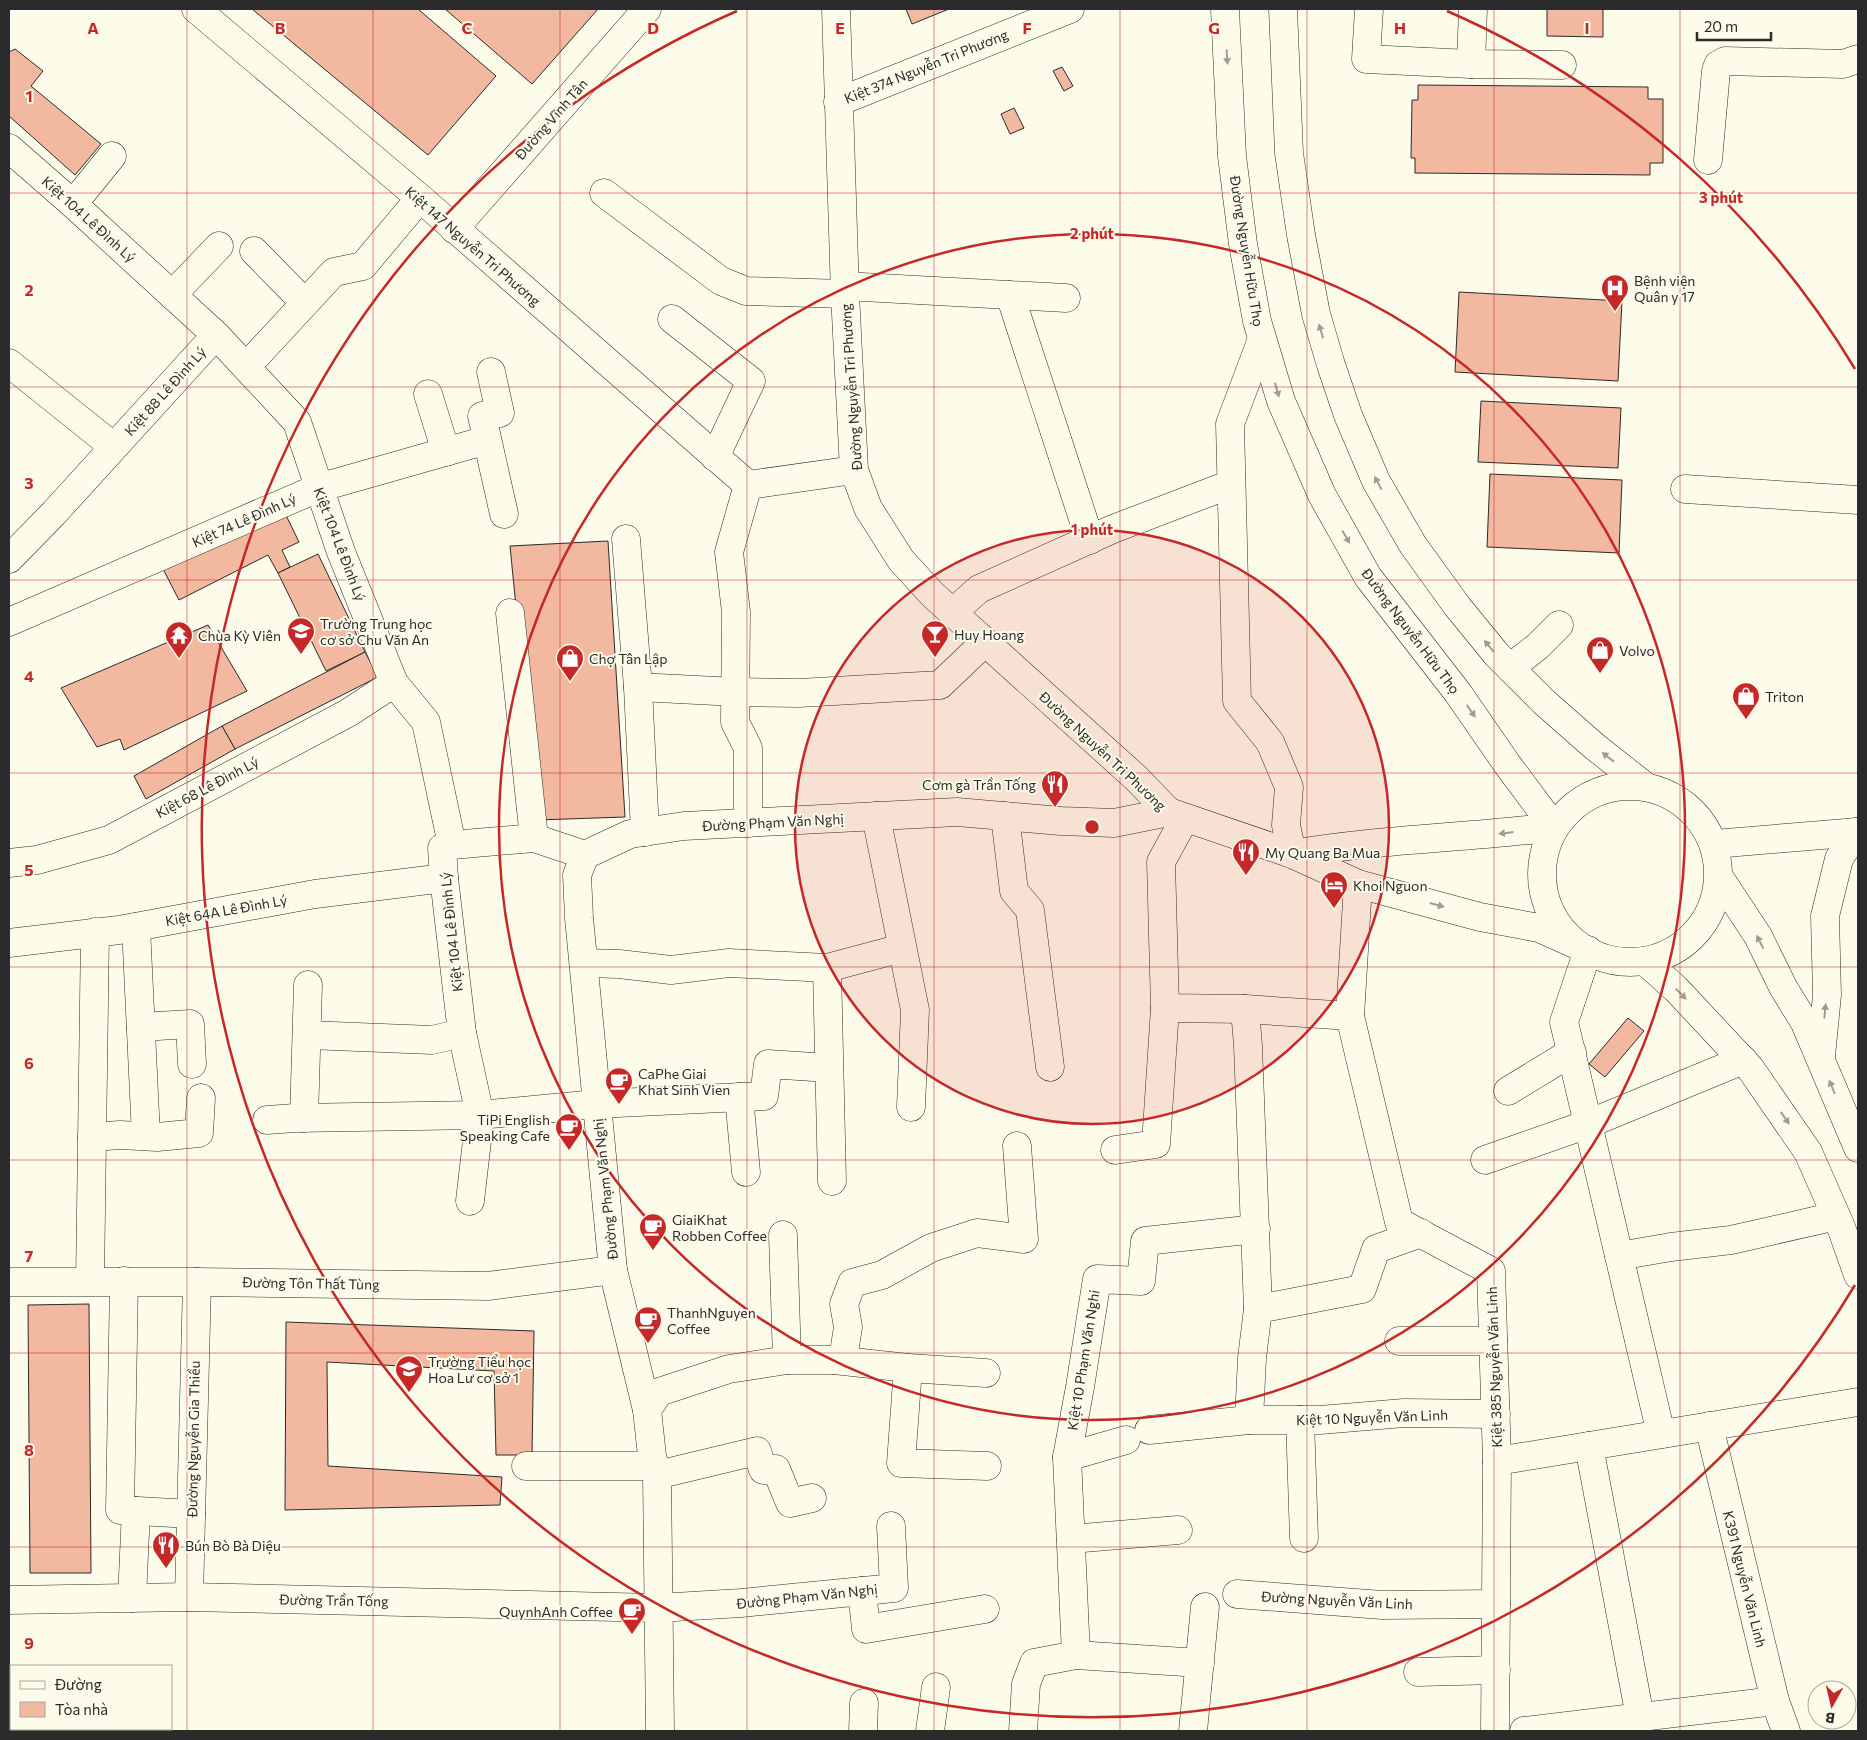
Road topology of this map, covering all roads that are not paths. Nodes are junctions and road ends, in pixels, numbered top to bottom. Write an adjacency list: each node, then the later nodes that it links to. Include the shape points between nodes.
1 (196, 9): 17 (street, Kiệt 147 Nguyễn Tri Phương)
2 (647, 9): 19 (street, Đường Vĩnh Tân)
3 (836, 9): 12 (street, Đường Nguyễn Tri Phương)
4 (1070, 9): 12 (street, Kiệt 374 Nguyễn Tri Phương)
5 (1225, 9): 29 (street, Đường Nguyễn Hữu Thọ, one-way to 29, via 1232,156 1243,244)
6 (1283, 9): 53 (street, one-way to 6, via 1457,606 1413,545 1376,481 1348,415 1314,306 1301,235 1289,153)
7 (1369, 9): 10 (street, via 1366,60)
8 (1473, 9): 10 (street)
9 (1858, 59): 15 (street, via 1843,64 1725,60 1716,70)
10 (1471, 64): 11 (street)
11 (1562, 65)
12 (838, 102): 22 (street, Đường Nguyễn Tri Phương)
13 (9, 148): 18 (street, Kiệt 104 Lê Đình Lý)
14 (112, 156): 18 (street)
15 (1708, 160)
16 (604, 193): 22 (street, Đường Nguyễn Tri Phương, via 721,281 746,291)
17 (420, 198): 19 (street, Kiệt 147 Nguyễn Tri Phương); 26 (street, via 363,266 334,272)
18 (73, 204): 23 (street, Kiệt 104 Lê Đình Lý)
19 (454, 229): 37 (street, Kiệt 147 Nguyễn Tri Phương)
20 (218, 246): 23 (street)
21 (254, 251): 26 (street)
22 (844, 290): 24 (street, Đường Nguyễn Tri Phương); 38 (street, Đường Nguyễn Tri Phương)
23 (172, 294): 28 (street, Kiệt 104 Lê Đình Lý)
24 (1010, 295): 25 (street, Đường Nguyễn Tri Phương); 46 (street)
25 (1066, 298)
26 (305, 303): 31 (street)
27 (672, 319): 37 (street, via 751,381)
28 (216, 335): 31 (street, Kiệt 104 Lê Đình Lý); 35 (street, Kiệt 88 Lê Đình Lý)
29 (1262, 339): 39 (street, via 1230,424); 62 (street, Đường Nguyễn Hữu Thọ, one-way to 62, via 1281,401 1322,496 1368,577 1458,693)
30 (9, 363): 35 (street, Kiệt 88 Lê Đình Lý)
31 (246, 367): 41 (street, Kiệt 104 Lê Đình Lý, via 297,422)
32 (490, 372): 34 (street, via 500,413 482,416)
33 (428, 394): 36 (street)
34 (487, 440): 36 (street, Kiệt 74 Lê Đình Lý); 44 (street)
35 (114, 447): 47 (street, Kiệt 88 Lê Đình Lý)
36 (446, 452): 41 (street, Kiệt 74 Lê Đình Lý)
37 (715, 457): 40 (street, Kiệt 147 Nguyễn Tri Phương)
38 (854, 470): 40 (street); 49 (street, Đường Nguyễn Tri Phương, via 868,508 901,560)
39 (1231, 484): 46 (street); 68 (street, via 1237,701 1270,742 1289,787 1286,824)
40 (748, 485): 56 (street, via 728,552 736,612)
41 (318, 488): 50 (street, Kiệt 74 Lê Đình Lý); 54 (street, Kiệt 104 Lê Đình Lý)
42 (1685, 489): 43 (street)
43 (1858, 500)
44 (504, 514)
45 (626, 539): 55 (street)
46 (1090, 540): 49 (street, via 979,589)
47 (9, 559)
48 (510, 613): 65 (street)
49 (952, 613): 52 (street, Đường Nguyễn Tri Phương)
50 (9, 622)
51 (1559, 625): 53 (street)
52 (985, 642): 56 (street, via 940,685 799,693); 58 (street, Đường Nguyễn Tri Phương)
53 (1510, 668): 57 (street, one-way to 53, via 1594,746)
54 (394, 683): 66 (street, Kiệt 104 Lê Đình Lý, via 426,722); 70 (street, Kiệt 68 Lê Đình Lý, via 348,713 109,840 37,860)
55 (638, 687): 56 (street); 63 (street)
56 (736, 692): 61 (street, via 736,722 748,748)
57 (1646, 787): 62 (street, via 1620,786 1594,793 1572,807); 67 (street, via 1668,794 1688,807 1704,824)
58 (1177, 815): 60 (street, Đường Phạm Văn Nghị, via 1114,823); 68 (street, Đường Nguyễn Tri Phương); 83 (street, via 1162,862)
59 (876, 816): 60 (street, Đường Phạm Văn Nghị, via 956,812); 61 (street, Đường Phạm Văn Nghị); 77 (street)
60 (1005, 816): 93 (street, via 1014,891 1030,910)
61 (748, 823): 63 (street, Đường Phạm Văn Nghị, via 684,826)
62 (1554, 827): 68 (street, Đường Nguyễn Tri Phương, one-way to 68, via 1338,846); 78 (street, via 1542,857 1541,882 1548,906 1560,928)
63 (645, 832): 69 (street, Đường Phạm Văn Nghị, via 630,834)
64 (1857, 832): 67 (street); 91 (street, one-way to 64, via 1826,995 1825,916 1839,859)
65 (534, 838): 66 (street); 69 (street)
66 (452, 844): 72 (street, Kiệt 104 Lê Đình Lý, via 442,848)
67 (1714, 844): 71 (street)
68 (1292, 854): 73 (street, Đường Nguyễn Tri Phương)
69 (585, 855): 80 (street, Đường Phạm Văn Nghị, via 577,875)
70 (9, 863)
71 (1719, 877): 79 (street, via 1716,897 1697,932 1665,955); 91 (street, one-way to 71, via 1758,936)
72 (444, 878): 74 (street, Kiệt 64A Lê Đình Lý, via 315,894); 87 (street, Kiệt 104 Lê Đình Lý)
73 (1358, 884): 78 (street, Đường Nguyễn Tri Phương, one-way to 78, via 1480,917 1538,928); 85 (street, Kiệt 385 Nguyễn Văn Linh)
74 (136, 926): 75 (street, Kiệt 64A Lê Đình Lý); 86 (street)
75 (95, 932): 76 (street, Kiệt 64A Lê Đình Lý); 105 (street)
76 (9, 943)
77 (902, 948): 81 (street); 99 (street, via 915,1010)
78 (1582, 948): 79 (street, via 1622,962); 89 (street, via 1564,1022)
79 (1645, 961): 90 (street, one-way to 90)
80 (585, 964): 81 (street, via 671,970 729,963); 98 (street, Đường Phạm Văn Nghị)
81 (827, 968): 94 (street)
82 (308, 985): 88 (street)
83 (1164, 1008): 84 (street); 108 (street, via 1156,1144)
84 (1245, 1008): 85 (street); 114 (street)
85 (1350, 1016): 115 (street, Kiệt 385 Nguyễn Văn Linh, via 1399,1222)
86 (141, 1028): 92 (street, via 190,1024); 104 (street)
87 (462, 1033): 88 (street, via 432,1040); 100 (street, Kiệt 104 Lê Đình Lý)
88 (308, 1035): 101 (street)
89 (1572, 1052): 95 (street); 103 (street)
90 (1743, 1060): 103 (street); 113 (street, one-way to 113, via 1808,1152)
91 (1821, 1060): 107 (street, one-way to 91)
92 (192, 1064)
93 (1050, 1067)
94 (829, 1068): 96 (street, via 768,1064 764,1096); 111 (street)
95 (1508, 1091)
96 (739, 1097): 98 (street); 110 (street)
97 (201, 1098): 104 (street, via 199,1133)
98 (596, 1104): 100 (street); 118 (street, Đường Phạm Văn Nghị)
99 (911, 1107)
100 (480, 1115): 101 (street); 112 (street, Kiệt 104 Lê Đình Lý)
101 (304, 1118): 102 (street)
102 (267, 1120)
103 (1588, 1124): 109 (street); 117 (street)
104 (146, 1136): 105 (street)
105 (92, 1137): 120 (street)
106 (1017, 1146): 128 (street, via 1024,1240 977,1233 930,1248 882,1275 852,1283 844,1304 848,1327 844,1353)
107 (1858, 1148)
108 (1115, 1150)
109 (1485, 1160)
110 (746, 1172)
111 (832, 1181)
112 (470, 1200)
113 (1836, 1216): 117 (street, via 1731,1240); 119 (street)
114 (1256, 1229): 124 (street); 139 (street, Kiệt 10 Phạm Văn Nghi, via 1145,1242 1141,1281 1097,1279)
115 (1421, 1233): 124 (street, via 1376,1249 1362,1289); 126 (street, Kiệt 385 Nguyễn Văn Linh, via 1491,1271)
116 (783, 1235): 127 (street)
117 (1620, 1256): 137 (street)
118 (613, 1270): 123 (street, Đường Tôn Thất Tùng, via 488,1286); 132 (street, Đường Phạm Văn Nghị)
119 (1858, 1275)
120 (90, 1281): 121 (street, Đường Tôn Thất Tùng); 122 (street, Đường Tôn Thất Tùng)
121 (124, 1281): 123 (street, Đường Tôn Thất Tùng); 145 (street, via 120,1510)
122 (9, 1282)
123 (197, 1282): 146 (street, Đường Nguyễn Gia Thiều)
124 (1258, 1309): 134 (street)
125 (1399, 1341): 126 (street)
126 (1493, 1341): 133 (street, Kiệt 385 Nguyễn Văn Linh)
127 (786, 1360): 128 (street); 132 (street, via 730,1369 659,1392)
128 (834, 1360): 129 (street)
129 (908, 1368): 130 (street); 142 (street, via 901,1463)
130 (986, 1373)
131 (1858, 1402): 136 (street)
132 (647, 1410): 143 (street, Đường Phạm Văn Nghị)
133 (1496, 1414): 135 (street, Kiệt 10 Nguyễn Văn Linh, via 1404,1413); 140 (street, Kiệt 385 Nguyễn Văn Linh)
134 (1249, 1420): 135 (street, Kiệt 10 Nguyễn Văn Linh); 139 (street, Kiệt 10 Nguyễn Văn Linh, via 1138,1435)
135 (1300, 1420): 149 (street)
136 (1709, 1426): 137 (street); 165 (street, K391 Nguyễn Văn Linh)
137 (1661, 1434): 138 (street)
138 (1589, 1446): 140 (street); 167 (street)
139 (1067, 1457): 150 (street, Kiệt 10 Phạm Văn Nghi)
140 (1497, 1460): 156 (street, Kiệt 385 Nguyễn Văn Linh)
141 (526, 1466): 143 (street)
142 (987, 1466)
143 (656, 1471): 144 (street, via 757,1451 763,1470 776,1470 790,1503); 158 (street, Đường Phạm Văn Nghị)
144 (812, 1498)
145 (136, 1511): 146 (street); 154 (street)
146 (191, 1514): 153 (street, Đường Nguyễn Gia Thiều)
147 (891, 1526): 151 (street, Đường Phạm Văn Nghị, via 894,1588)
148 (1178, 1530): 150 (street)
149 (1304, 1538)
150 (1071, 1539): 160 (street, Kiệt 10 Phạm Văn Nghi)
151 (862, 1591): 158 (street, Đường Phạm Văn Nghị); 159 (street, via 866,1629)
152 (1237, 1594): 156 (street, Đường Nguyễn Văn Linh, via 1382,1605)
153 (189, 1597): 154 (street, Đường Trần Tống); 158 (street, Đường Trần Tống)
154 (132, 1598): 155 (street, Đường Trần Tống)
155 (9, 1600)
156 (1496, 1604): 162 (street, Kiệt 385 Nguyễn Văn Linh)
157 (1205, 1607): 161 (street)
158 (658, 1608): 168 (street, Đường Phạm Văn Nghị)
159 (985, 1609)
160 (1076, 1655): 161 (street); 171 (street, via 1034,1663 1026,1684)
161 (1200, 1662): 172 (street)
162 (1496, 1670): 163 (street); 173 (street, Kiệt 385 Nguyễn Văn Linh)
163 (1418, 1672)
164 (936, 1687): 170 (street)
165 (1775, 1702): 167 (street); 175 (street, K391 Nguyễn Văn Linh)
166 (864, 1703): 169 (street)
167 (1640, 1717): 174 (street)
168 (660, 1731)
169 (863, 1731)
170 (930, 1731)
171 (1023, 1731)
172 (1193, 1731)
173 (1495, 1731)
174 (1524, 1731)
175 (1786, 1731)

